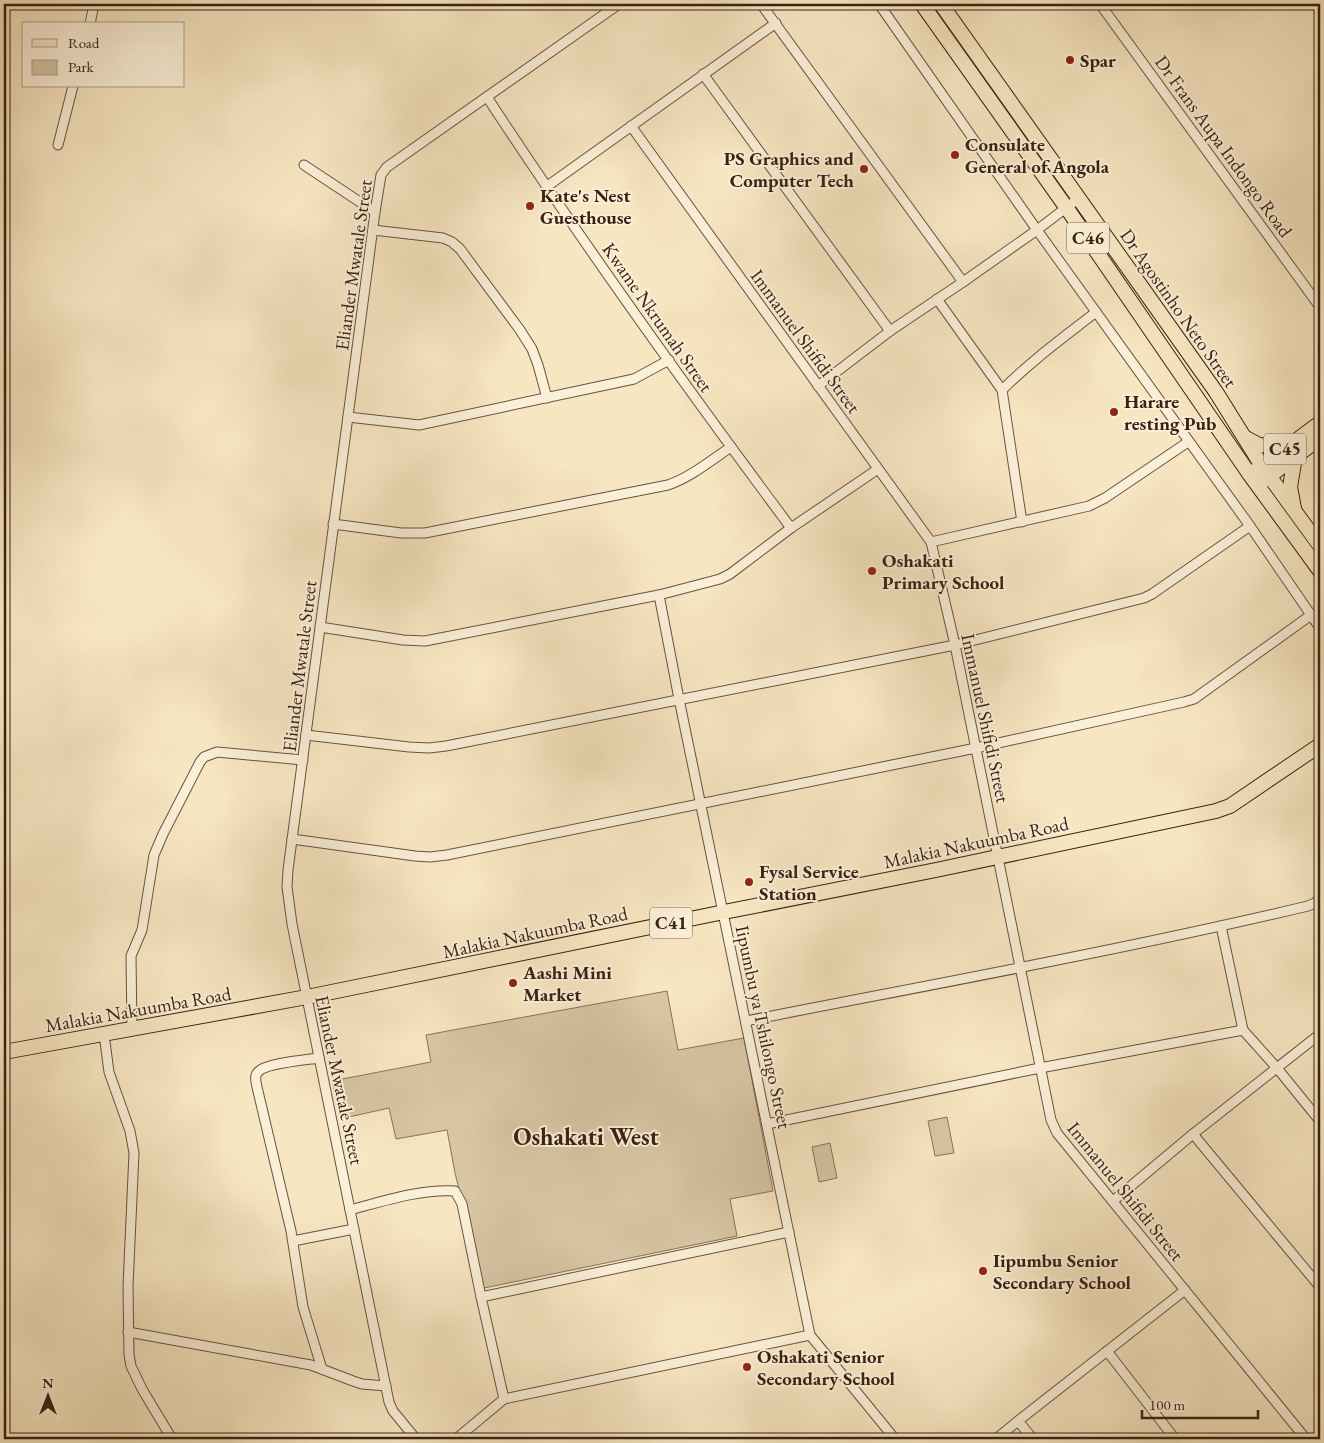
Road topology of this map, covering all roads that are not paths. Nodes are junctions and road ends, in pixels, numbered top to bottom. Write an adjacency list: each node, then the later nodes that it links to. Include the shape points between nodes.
1 (94, 4): 8 (street)
2 (619, 4): 12 (street, Eliander Mwatale Street)
3 (761, 4): 9 (street)
4 (879, 4): 21 (street)
5 (922, 4): 18 (main road, Dr Agostinho Neto Street / C46)
6 (941, 4): 17 (main road, Dr Agostinho Neto Street / C46)
7 (1100, 4): 24 (street, Dr Frans Aupa Indongo Road)
8 (90, 22)
9 (776, 23): 10 (street); 22 (street)
10 (703, 74): 13 (street); 26 (street)
11 (72, 88): 14 (street)
12 (487, 96): 16 (street, Kwame Nkrumah Street); 19 (street, Eliander Mwatale Street, via 387,167 381,175)
13 (631, 126): 16 (street); 28 (street, Immanuel Shifidi Street)
14 (58, 146)
15 (304, 165): 19 (street)
16 (546, 187): 27 (street, Kwame Nkrumah Street)
17 (1079, 198): 18 (street); 33 (main road, Dr Agostinho Neto Street / C46, via 1216,392)
18 (1066, 207): 21 (street); 40 (main road, Dr Agostinho Neto Street / C46)
19 (375, 212): 20 (street, Eliander Mwatale Street)
20 (373, 230): 30 (street, via 443,238 456,245 532,349); 31 (street, Eliander Mwatale Street)
21 (1037, 230): 22 (street); 25 (street)
22 (962, 282): 23 (street)
23 (937, 299): 26 (street); 29 (street)
24 (1320, 307)
25 (1096, 312): 29 (street); 35 (street)
26 (890, 331): 28 (street)
27 (669, 360): 30 (street, via 634,379); 36 (street, Kwame Nkrumah Street)
28 (818, 386): 38 (street, Immanuel Shifidi Street)
29 (1002, 390): 42 (street)
30 (547, 398): 31 (street, via 419,425)
31 (348, 417): 43 (street, Eliander Mwatale Street)
32 (1320, 423): 37 (main road, C45)
33 (1243, 436): 37 (main road, via 1259,445); 39 (main road, Dr Agostinho Neto Street / C46)
34 (1320, 438): 37 (main road, C45)
35 (1188, 442): 42 (street, via 1089,506); 44 (street)
36 (730, 447): 43 (street, via 691,475 668,485 444,529 414,534); 45 (street, Kwame Nkrumah Street)
37 (1292, 451): 39 (main road, C45); 41 (main road, via 1290,487)
38 (878, 469): 45 (street); 46 (street, Immanuel Shifidi Street)
39 (1265, 471): 40 (main road, C45); 41 (main road, C46)
40 (1254, 480): 48 (main road, C46)
41 (1294, 510): 47 (main road, C46)
42 (1022, 522): 46 (street)
43 (334, 524): 51 (street, Eliander Mwatale Street)
44 (1250, 526): 50 (street); 53 (street, via 1144,598)
45 (791, 528): 49 (street, via 730,574)
46 (931, 542): 53 (street, Immanuel Shifidi Street)
47 (1320, 546)
48 (1320, 571)
49 (660, 595): 51 (street, via 425,641); 54 (street, Iipumbu ya Tshilongo Street)
50 (1311, 615): 52 (street); 57 (street, via 1184,702)
51 (320, 627): 55 (street, Eliander Mwatale Street)
52 (1320, 628)
53 (955, 645): 54 (street); 57 (street, Immanuel Shifidi Street)
54 (679, 699): 55 (street, via 429,748); 59 (street, Iipumbu ya Tshilongo Street)
55 (306, 735): 58 (street, Eliander Mwatale Street)
56 (1320, 745): 61 (main road, Malakia Nakuumba Road / C41, via 1223,809)
57 (976, 748): 59 (street); 61 (street, Immanuel Shifidi Street)
58 (303, 760): 60 (street, Eliander Mwatale Street); 68 (street, via 217,752 200,762 154,855 142,930 131,956)
59 (701, 804): 60 (street, via 430,857); 63 (street, Iipumbu ya Tshilongo Street)
60 (292, 839): 66 (street, Eliander Mwatale Street, via 286,887)
61 (998, 856): 63 (main road, Malakia Nakuumba Road / C41); 65 (street, Immanuel Shifidi Street)
62 (1320, 898): 64 (street, via 1308,906)
63 (724, 912): 66 (main road, Malakia Nakuumba Road / C41); 67 (street, Iipumbu ya Tshilongo Street)
64 (1220, 926): 65 (street); 69 (street)
65 (1020, 968): 67 (street); 74 (street, Immanuel Shifidi Street)
66 (307, 997): 68 (main road, Malakia Nakuumba Road / C41); 73 (street, Eliander Mwatale Street)
67 (746, 1021): 77 (street, Iipumbu ya Tshilongo Street)
68 (132, 1029): 70 (main road, Malakia Nakuumba Road / C41)
69 (1242, 1030): 74 (street); 75 (street)
70 (104, 1034): 72 (main road, Malakia Nakuumba Road / C41); 87 (street, via 109,1072 130,1131 134,1153)
71 (1320, 1034): 75 (street)
72 (4, 1052)
73 (319, 1058): 80 (street, Eliander Mwatale Street); 83 (street, via 273,1065 262,1069 256,1078)
74 (1040, 1068): 77 (street); 79 (street, Immanuel Shifidi Street, via 1053,1126)
75 (1277, 1068): 76 (street); 78 (street)
76 (1320, 1121)
77 (767, 1124): 82 (street, Iipumbu ya Tshilongo Street)
78 (1194, 1134): 79 (street); 84 (street)
79 (1113, 1202): 85 (street, Immanuel Shifidi Street)
80 (350, 1210): 81 (street, Eliander Mwatale Street); 86 (street, via 417,1193 456,1191 462,1204)
81 (354, 1228): 83 (street); 91 (street, Eliander Mwatale Street)
82 (789, 1232): 86 (street); 88 (street, Iipumbu ya Tshilongo Street)
83 (293, 1241): 90 (street, via 303,1307)
84 (1320, 1287)
85 (1185, 1290): 89 (street); 101 (street, Immanuel Shifidi Street)
86 (481, 1297): 92 (street)
87 (128, 1332): 90 (street); 94 (street, via 131,1366)
88 (810, 1335): 92 (street); 97 (street, Iipumbu ya Tshilongo Street)
89 (1107, 1351): 93 (street); 100 (street)
90 (322, 1369): 91 (street, via 362,1384)
91 (386, 1386): 95 (street, Eliander Mwatale Street, via 391,1407)
92 (504, 1399): 96 (street)
93 (1018, 1421): 98 (street); 99 (street)
94 (172, 1439)
95 (416, 1439)
96 (456, 1439)
97 (895, 1439)
98 (996, 1439)
99 (1033, 1439)
100 (1175, 1439)
101 (1306, 1439)

